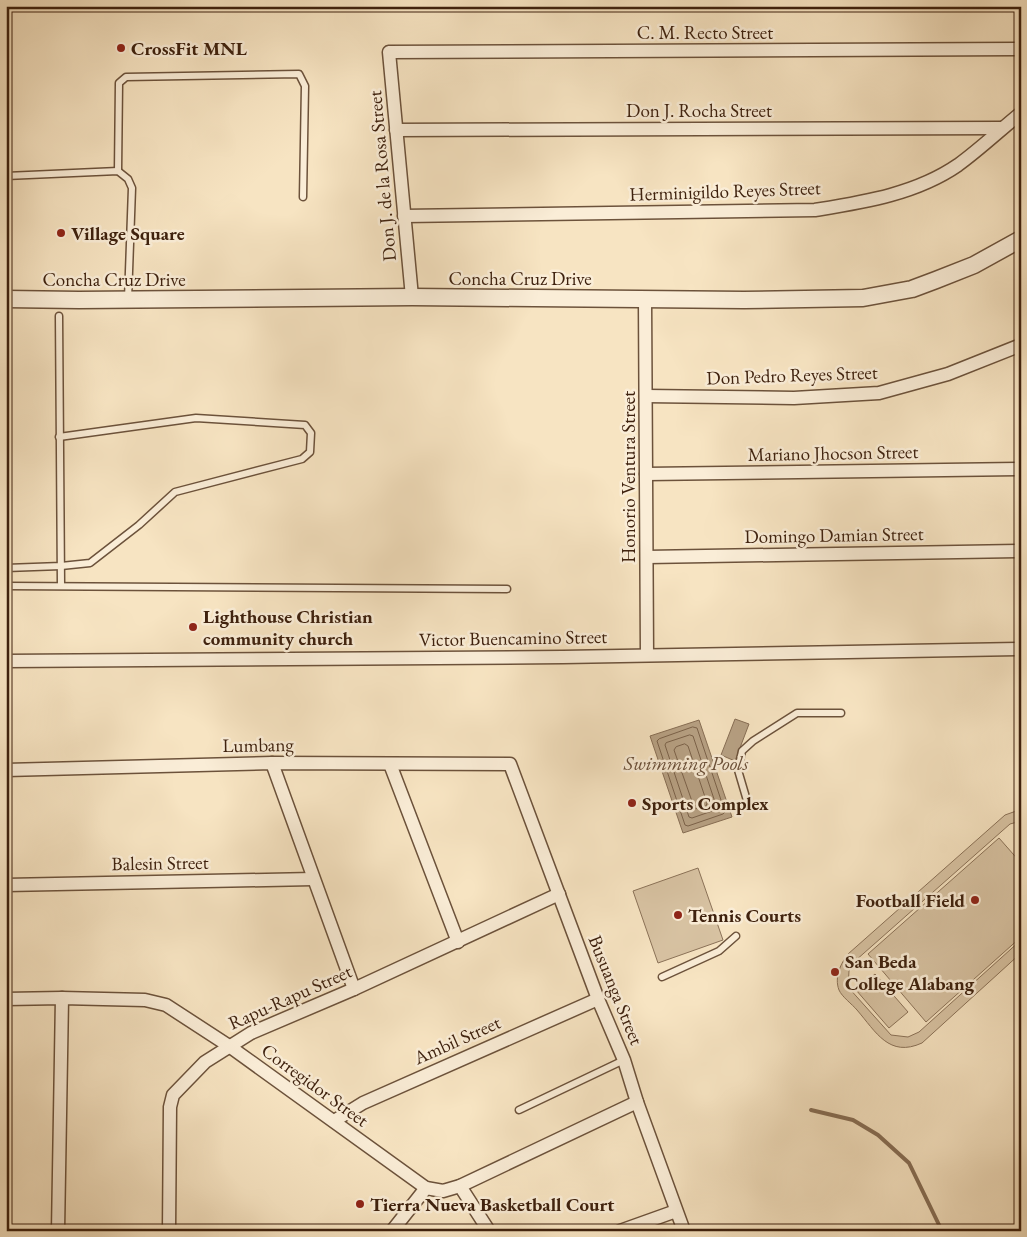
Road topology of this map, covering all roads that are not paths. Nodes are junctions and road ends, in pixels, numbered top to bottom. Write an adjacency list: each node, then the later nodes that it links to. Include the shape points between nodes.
1 (1021, 49): 2 (street, C. M. Recto Street)
2 (389, 52): 5 (street, Don J. de la Rosa Street)
3 (1021, 113): 4 (street, Herminigildo Reyes Street)
4 (1002, 128): 5 (street, Don J. Rocha Street); 9 (street, Herminigildo Reyes Street, via 957,165 922,184 872,200 815,210)
5 (396, 130): 9 (street, Don J. de la Rosa Street)
6 (118, 171): 7 (lane); 8 (lane, via 119,83 126,77 299,74 305,86); 13 (lane, via 128,179 132,188)
7 (6, 176)
8 (303, 197)
9 (404, 216): 11 (street, Don J. de la Rosa Street)
10 (1021, 239): 14 (street, Concha Cruz Drive, via 974,265 912,289 863,298)
11 (412, 297): 13 (street, Concha Cruz Drive); 14 (street, Concha Cruz Drive)
12 (6, 299): 13 (street, Concha Cruz Drive)
13 (128, 299)
14 (645, 299): 17 (street, Honorio Ventura Street)
15 (59, 316): 18 (lane)
16 (1021, 345): 17 (street, Don Pedro Reyes Street, via 948,374 879,393 794,398)
17 (646, 396): 20 (street, Honorio Ventura Street)
18 (60, 437): 23 (lane); 23 (lane, via 196,418 305,425 311,432 310,452 302,459 175,492 90,563)
19 (1021, 469): 20 (street, Mariano Jhocson Street)
20 (646, 474): 22 (street, Honorio Ventura Street)
21 (1021, 551): 22 (street, Domingo Damian Street)
22 (647, 557): 29 (street, Honorio Ventura Street)
23 (60, 566): 24 (lane); 25 (lane)
24 (6, 568)
25 (60, 585): 26 (lane); 27 (lane)
26 (6, 586)
27 (507, 589)
28 (1021, 649): 29 (street, Victor Buencamino Street)
29 (647, 655): 30 (street, Victor Buencamino Street)
30 (6, 661)
31 (842, 713): 36 (lane, via 797,713 752,741 742,751 738,770)
32 (272, 763): 33 (street, Lumbang); 35 (street, Lumbang); 37 (street)
33 (390, 764): 34 (street, Lumbang); 41 (street)
34 (510, 764): 39 (street, Busuanga Street)
35 (6, 770)
36 (748, 804)
37 (313, 879): 38 (street, Balesin Street); 43 (street)
38 (6, 885)
39 (559, 894): 41 (street, Rapu-Rapu Street); 46 (street, Busuanga Street)
40 (736, 936): 42 (lane, via 719,951)
41 (458, 942): 43 (street, Rapu-Rapu Street)
42 (662, 977)
43 (354, 989): 47 (street, Rapu-Rapu Street, via 251,1032)
44 (62, 998): 45 (street, Corregidor Street); 47 (street, Corregidor Street, via 145,1000 166,1005); 55 (street)
45 (6, 999)
46 (598, 999): 48 (street, Busuanga Street); 51 (street, Ambil Street, via 363,1102)
47 (229, 1046): 51 (street, Corregidor Street); 56 (street, Rapu-Rapu Street, via 205,1062 173,1095 169,1122)
48 (624, 1060): 49 (street, Busuanga Street); 50 (lane)
49 (637, 1102): 52 (street); 54 (street, Busuanga Street)
50 (519, 1110)
51 (334, 1120): 53 (street, Corregidor Street)
52 (460, 1186): 53 (street, via 443,1190); 58 (street)
53 (426, 1188): 57 (street)
54 (676, 1211): 59 (street); 60 (street, Busuanga Street)
55 (58, 1231)
56 (169, 1231)
57 (392, 1231)
58 (489, 1231)
59 (620, 1231)
60 (684, 1231)

